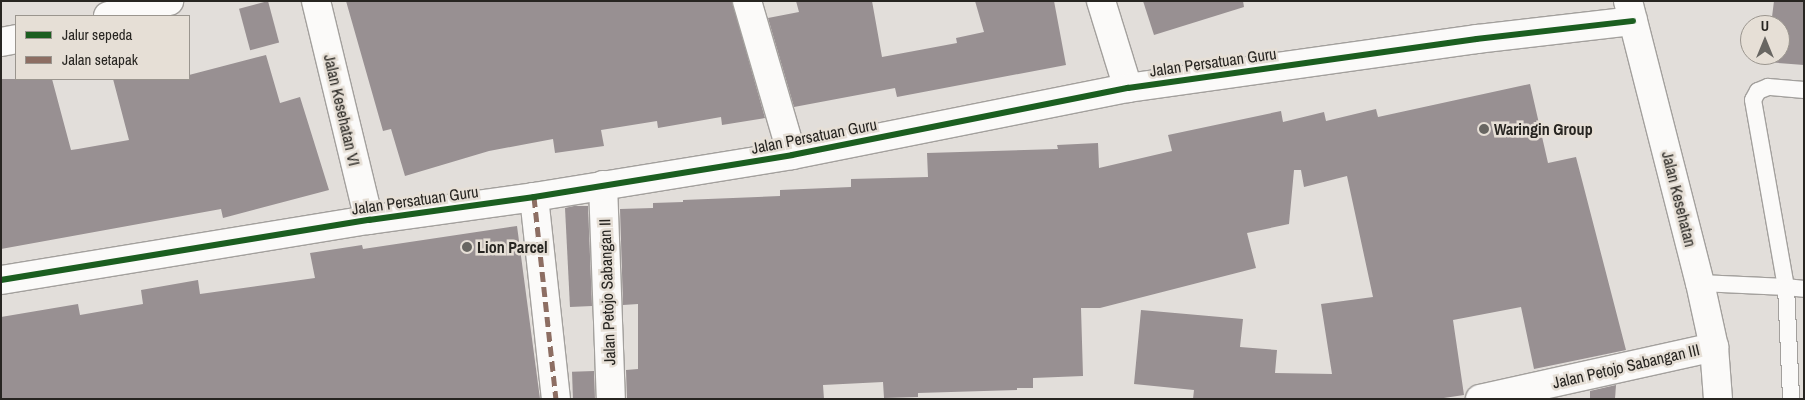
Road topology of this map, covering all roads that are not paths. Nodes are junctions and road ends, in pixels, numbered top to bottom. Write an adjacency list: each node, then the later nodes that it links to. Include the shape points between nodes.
1 (169, 1): 6 (street)
2 (316, 1): 14 (street, Jalan Kesehatan VI)
3 (747, 1): 11 (street)
4 (1101, 1): 9 (street)
5 (1630, 11): 9 (street, Jalan Persatuan Guru, via 1477,39); 16 (street, Jalan Kesehatan)
6 (112, 15)
7 (15, 39): 8 (street)
8 (1, 42)
9 (1128, 88): 11 (street, Jalan Persatuan Guru)
10 (1804, 90): 17 (lane, via 1768,87 1758,91 1753,100)
11 (792, 155): 12 (street, Jalan Persatuan Guru)
12 (603, 185): 13 (street, Jalan Persatuan Guru); 21 (street, Jalan Petojo Sabangan II)
13 (534, 197): 14 (street, Jalan Persatuan Guru); 20 (street)
14 (369, 220): 15 (street, Jalan Persatuan Guru)
15 (1, 280)
16 (1700, 283): 17 (lane); 19 (street, Jalan Kesehatan)
17 (1786, 288): 18 (lane); 24 (lane)
18 (1804, 289)
19 (1714, 347): 22 (street, Jalan Petojo Sabangan III); 23 (street, Jalan Kesehatan)
20 (556, 399)
21 (611, 399)
22 (1480, 399)
23 (1718, 399)
24 (1791, 399)

